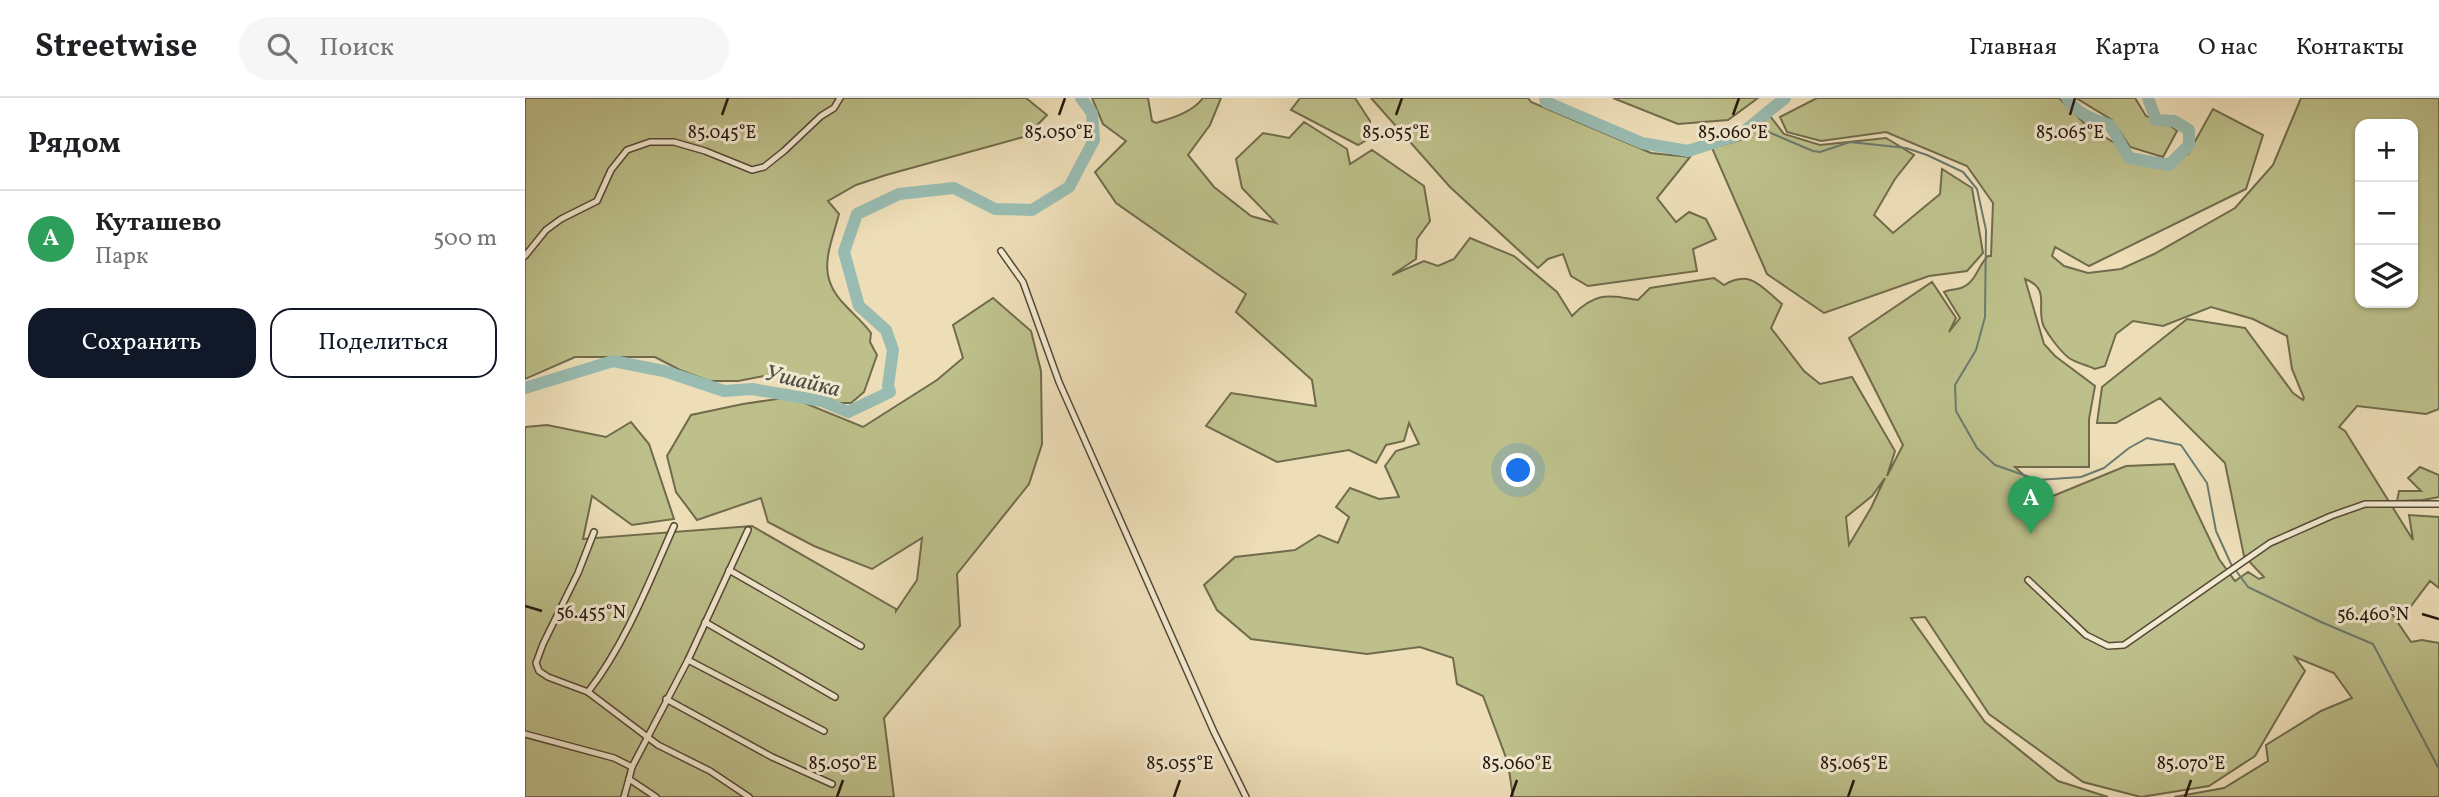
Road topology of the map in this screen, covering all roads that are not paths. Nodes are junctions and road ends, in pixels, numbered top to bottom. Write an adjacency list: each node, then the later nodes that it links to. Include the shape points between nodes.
1 (840, 98): 3 (street, via 764,167 752,170 674,142 650,142 627,150 611,170 597,201 546,230)
2 (1001, 251): 25 (street, via 1023,282 1059,382)
3 (525, 256)
4 (2439, 504): 9 (street, via 2365,504 2270,543 2124,645 2108,646 2086,635)
5 (674, 526): 13 (street, via 640,603)
6 (748, 530): 8 (street)
7 (594, 532): 13 (street, via 536,663 548,677)
8 (729, 570): 10 (street); 11 (street)
9 (2028, 580)
10 (705, 622): 12 (street); 14 (street)
11 (861, 646)
12 (688, 660): 15 (street); 16 (street)
13 (588, 692): 18 (street)
14 (835, 697)
15 (666, 699): 18 (street); 21 (street)
16 (824, 731)
17 (525, 734): 19 (street)
18 (648, 737): 19 (street); 24 (street)
19 (632, 767): 20 (street)
20 (629, 779): 22 (street); 23 (street)
21 (832, 785)
22 (624, 797)
23 (656, 797)
24 (750, 797)
25 (1246, 797)

